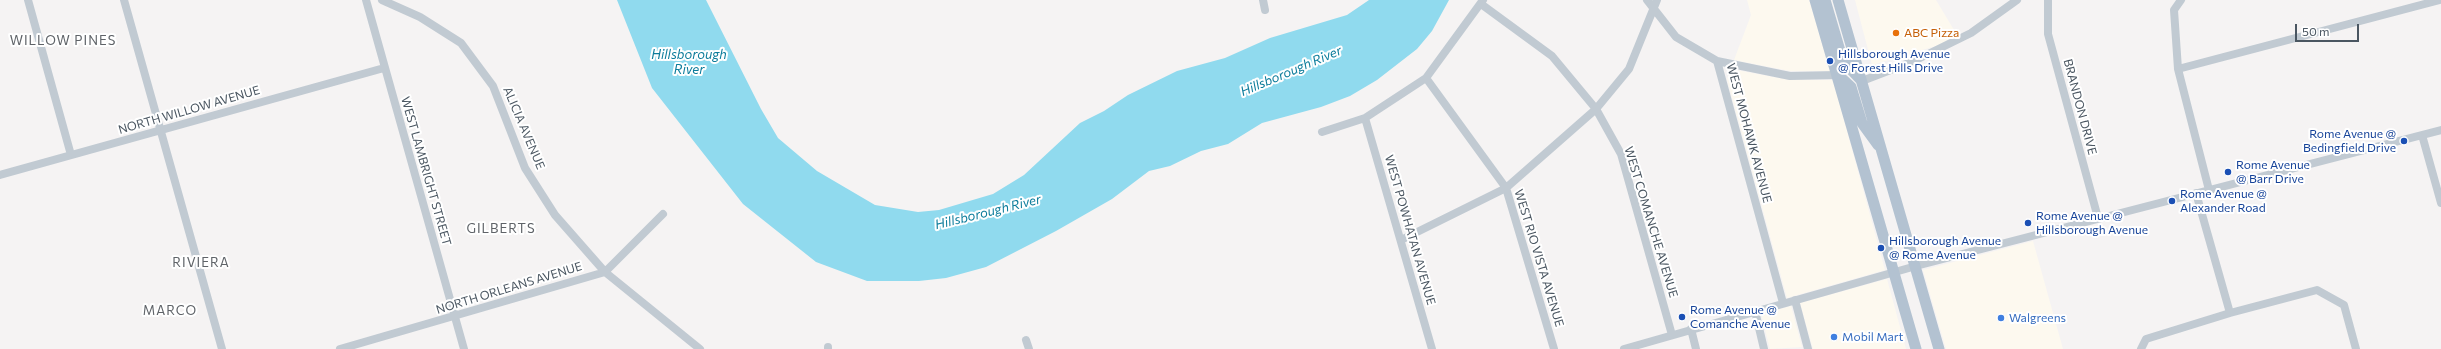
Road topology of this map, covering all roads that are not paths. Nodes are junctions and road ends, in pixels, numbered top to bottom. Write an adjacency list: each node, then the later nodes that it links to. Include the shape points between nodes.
1 (28, 0): 31 (street)
2 (124, 0): 27 (street)
3 (366, 0): 19 (street, WEST LAMBRIGHT STREET)
4 (382, 0): 41 (street, ALICIA AVENUE, via 426,20 461,42 493,86 525,168 554,215)
5 (1263, 0): 16 (street)
6 (1647, 0): 17 (street, WEST MOHAWK AVENUE)
7 (1657, 0): 17 (street)
8 (1815, 0): 21 (main road)
9 (1825, 0): 23 (main road, via 1843,61)
10 (1838, 0): 23 (main road)
11 (2017, 0): 23 (street, via 1971,33 1914,61)
12 (2048, 0): 38 (street, BRANDON DRIVE, via 2048,34)
13 (2181, 0): 20 (street, via 2174,10)
14 (2440, 0): 20 (street)
15 (1482, 2): 22 (street); 24 (street, WEST COMANCHE AVENUE, via 1552,56)
16 (1265, 10)
17 (1654, 10): 18 (street, WEST MOHAWK AVENUE, via 1676,37); 24 (street, via 1629,69)
18 (1717, 61): 21 (street, via 1790,76); 44 (street, WEST MOHAWK AVENUE)
19 (384, 68): 27 (street, NORTH WILLOW AVENUE); 47 (street, WEST LAMBRIGHT STREET)
20 (2178, 69): 34 (street)
21 (1838, 75): 30 (main road, via 1851,87 1862,123); 42 (main road)
22 (1426, 78): 25 (street); 33 (street, WEST RIO VISTA AVENUE)
23 (1862, 81): 30 (main road)
24 (1596, 109): 33 (street); 49 (street, WEST COMANCHE AVENUE, via 1621,154)
25 (1365, 118): 28 (street); 39 (street, WEST POWHATAN AVENUE)
26 (2441, 130): 29 (street)
27 (161, 131): 31 (street, NORTH WILLOW AVENUE); 52 (street)
28 (1322, 132)
29 (2422, 135): 34 (street); 36 (street)
30 (1883, 152): 40 (main road)
31 (71, 155): 32 (street, NORTH WILLOW AVENUE)
32 (0, 175)
33 (1506, 188): 39 (street); 58 (street, WEST RIO VISTA AVENUE)
34 (2209, 190): 35 (street)
35 (2196, 193): 38 (street); 46 (street)
36 (2441, 203)
37 (663, 214): 41 (street, NORTH ORLEANS AVENUE)
38 (2098, 218): 40 (street)
39 (1401, 240): 57 (street, WEST POWHATAN AVENUE)
40 (1916, 266): 42 (street); 63 (main road)
41 (605, 272): 47 (street, NORTH ORLEANS AVENUE); 55 (street, ALICIA AVENUE)
42 (1895, 272): 43 (street); 62 (main road)
43 (1795, 300): 44 (street); 61 (street)
44 (1783, 303): 45 (street)
45 (1755, 311): 48 (street); 51 (street)
46 (2230, 313): 64 (street, via 2146,339); 65 (street, via 2318,290 2344,305)
47 (455, 317): 53 (street, NORTH ORLEANS AVENUE); 54 (street, WEST LAMBRIGHT STREET)
48 (1691, 329): 49 (street); 60 (street)
49 (1672, 335): 59 (street)
50 (1026, 340): 56 (street)
51 (1762, 348)
52 (222, 349)
53 (340, 349)
54 (464, 349)
55 (700, 349)
56 (1029, 349)
57 (1432, 349)
58 (1554, 349)
59 (1624, 349)
60 (1696, 349)
61 (1808, 349)
62 (1916, 349)
63 (1939, 349)
64 (2141, 349)
65 (2356, 349)

